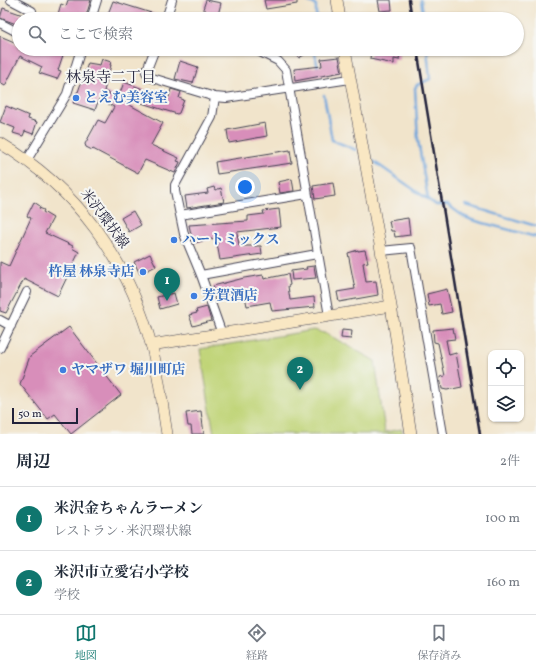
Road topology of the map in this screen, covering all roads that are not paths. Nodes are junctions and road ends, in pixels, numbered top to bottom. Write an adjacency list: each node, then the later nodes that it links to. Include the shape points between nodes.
1 (11, 0): 5 (street)
2 (97, 0): 6 (street)
3 (172, 0): 7 (street)
4 (338, 0): 8 (street)
5 (32, 12)
6 (93, 12)
7 (168, 12)
8 (339, 12)
9 (0, 23): 10 (street)
10 (12, 29)
11 (79, 56): 19 (street, via 67,94)
12 (152, 56): 17 (street, via 146,72 149,77)
13 (268, 56): 16 (street, via 278,61 286,70)
14 (346, 56): 15 (street)
15 (350, 78): 16 (street); 22 (street)
16 (289, 89): 17 (street, via 226,98); 20 (street)
17 (215, 97): 21 (street, via 212,117 175,185)
18 (0, 143): 19 (street, 米沢環状線)
19 (27, 160): 31 (street, 米沢環状線, via 62,191 101,236 131,288)
20 (307, 194): 21 (street); 23 (street)
21 (180, 215): 24 (street, via 186,240)
22 (381, 251): 26 (street); 35 (street, via 412,248)
23 (317, 254): 24 (street); 27 (street)
24 (202, 275): 30 (street)
25 (28, 292): 29 (street)
26 (391, 306): 27 (street); 34 (street)
27 (329, 316): 30 (street)
28 (0, 320): 29 (street)
29 (11, 326): 32 (street)
30 (222, 334): 31 (street)
31 (151, 345): 33 (street, 米沢環状線)
32 (0, 348)
33 (167, 434)
34 (412, 434)
35 (443, 434)

